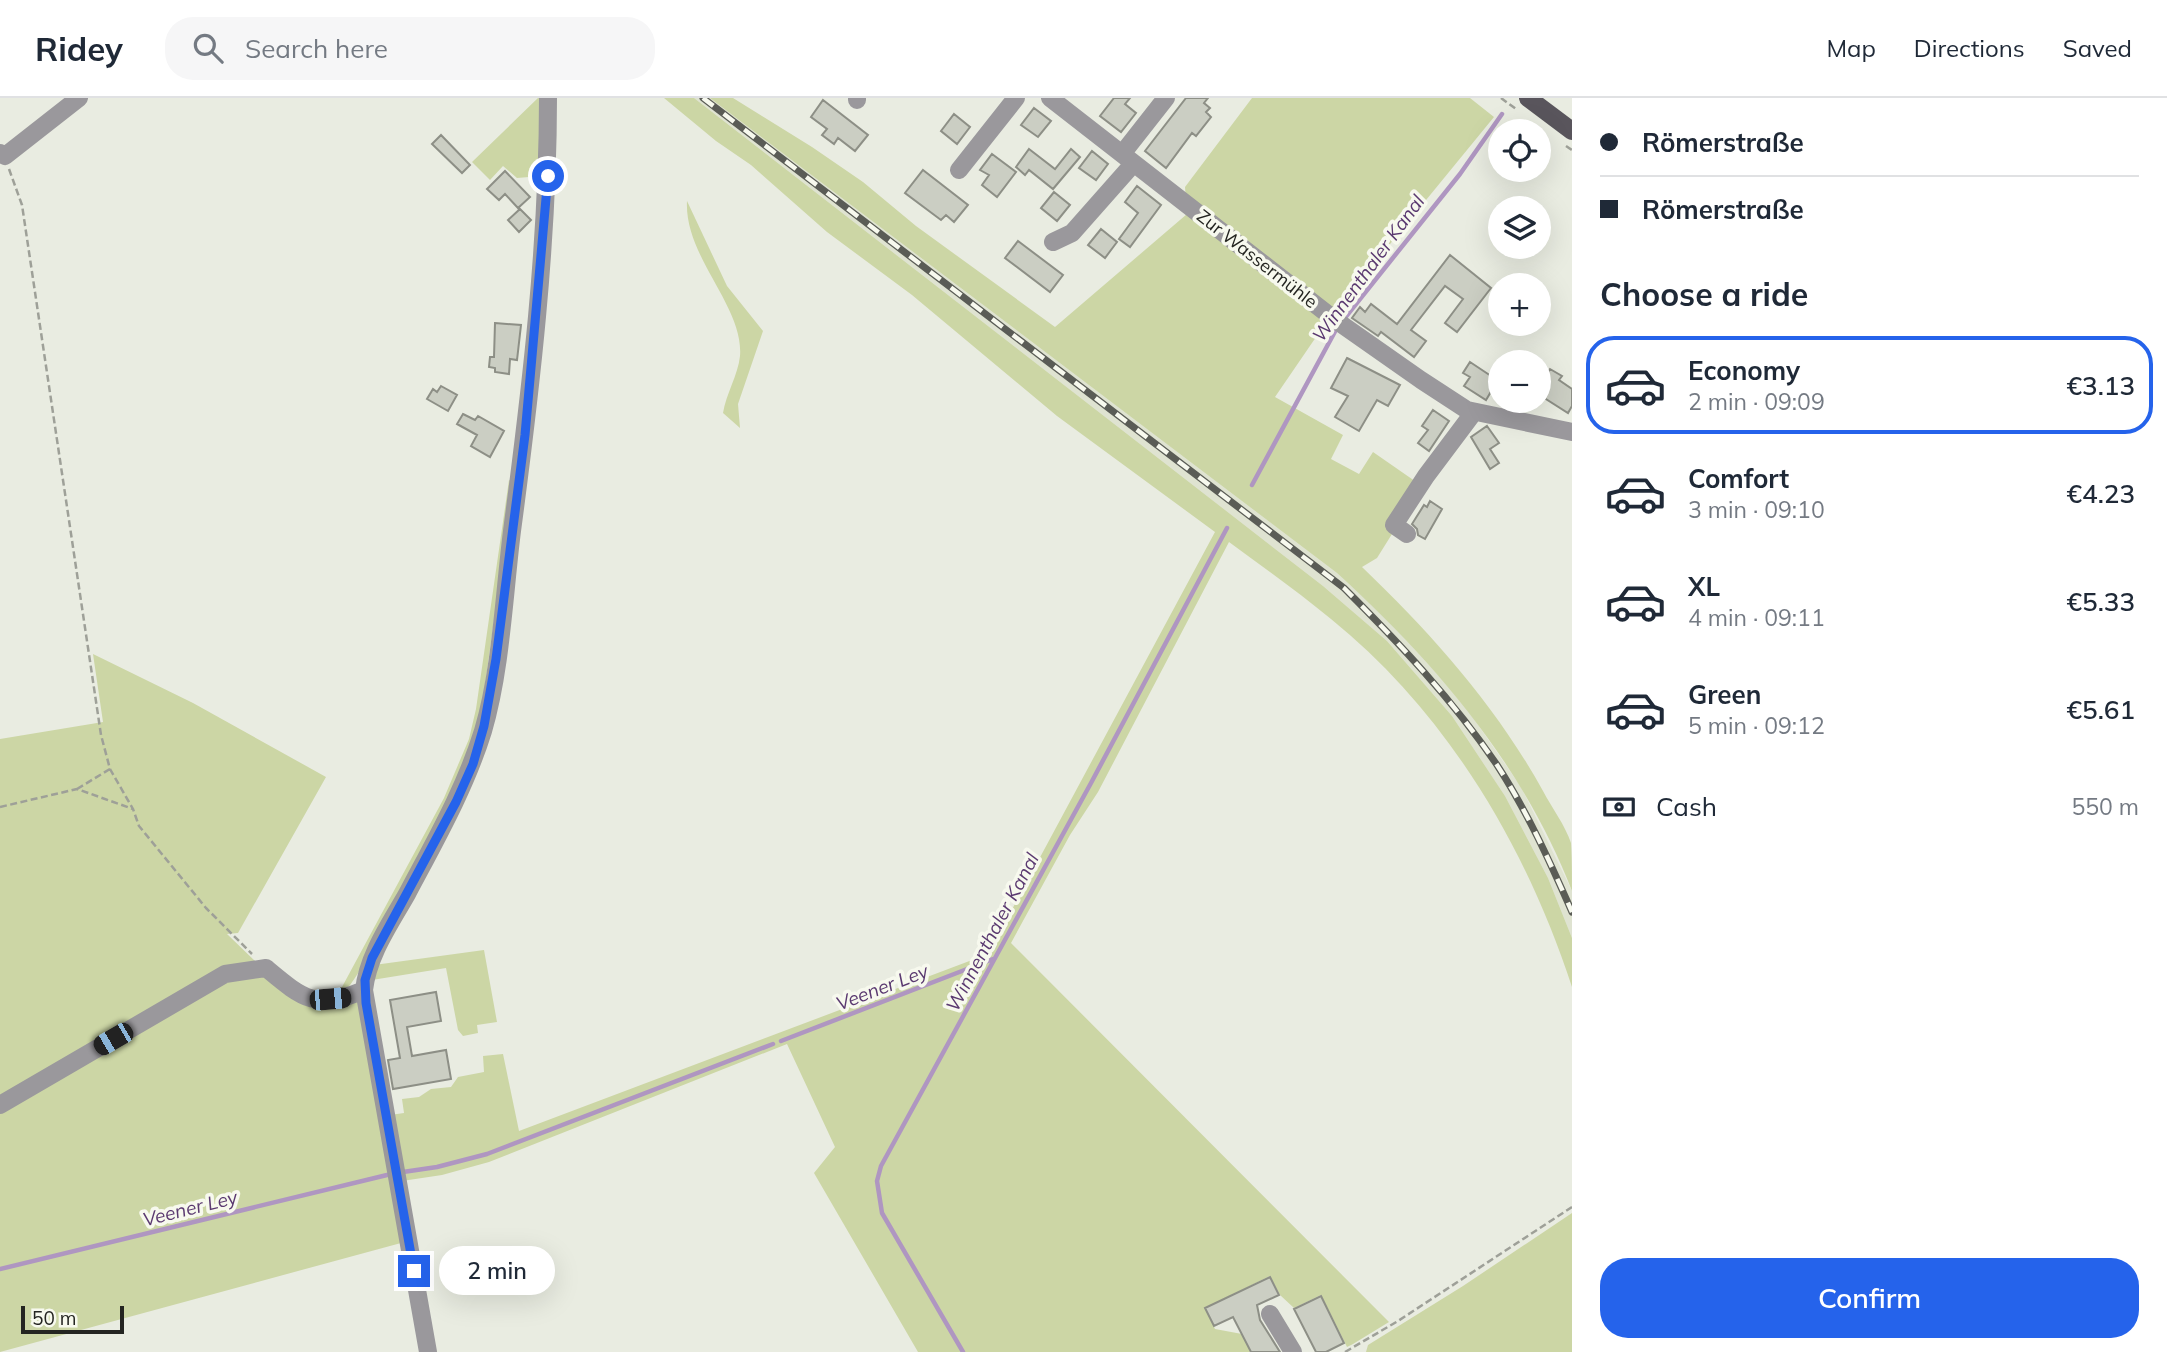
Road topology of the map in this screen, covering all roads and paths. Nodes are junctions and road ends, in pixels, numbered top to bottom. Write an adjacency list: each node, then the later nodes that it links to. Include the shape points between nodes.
1 (79, 98): 8 (street)
2 (548, 98): 20 (street, via 548,176 534,346 491,695 473,764 379,944 368,968)
3 (1016, 98): 10 (street)
4 (1050, 98): 9 (street, Zur Wassermühle)
5 (1166, 98): 9 (street)
6 (1528, 98): 7 (main road)
7 (1572, 131)
8 (2, 155): 15 (path, via 22,205 101,736)
9 (1128, 159): 11 (street, via 1072,233); 12 (street, Zur Wassermühle, via 1354,334)
10 (959, 170)
11 (1053, 242)
12 (1474, 412): 13 (street, Zur Wassermühle); 14 (street, via 1394,526)
13 (1572, 432)
14 (1407, 534)
15 (110, 769): 16 (path); 18 (path)
16 (77, 789): 17 (path); 18 (path)
17 (0, 807)
18 (132, 809): 19 (path, via 139,826 206,908)
19 (266, 968): 20 (street, via 297,994 312,1000 349,997); 21 (street, via 225,974)
20 (365, 990): 24 (street)
21 (0, 1105)
22 (1572, 1208): 26 (path)
23 (1270, 1314): 25 (street)
24 (428, 1352)
25 (1293, 1352)
26 (1345, 1352)

